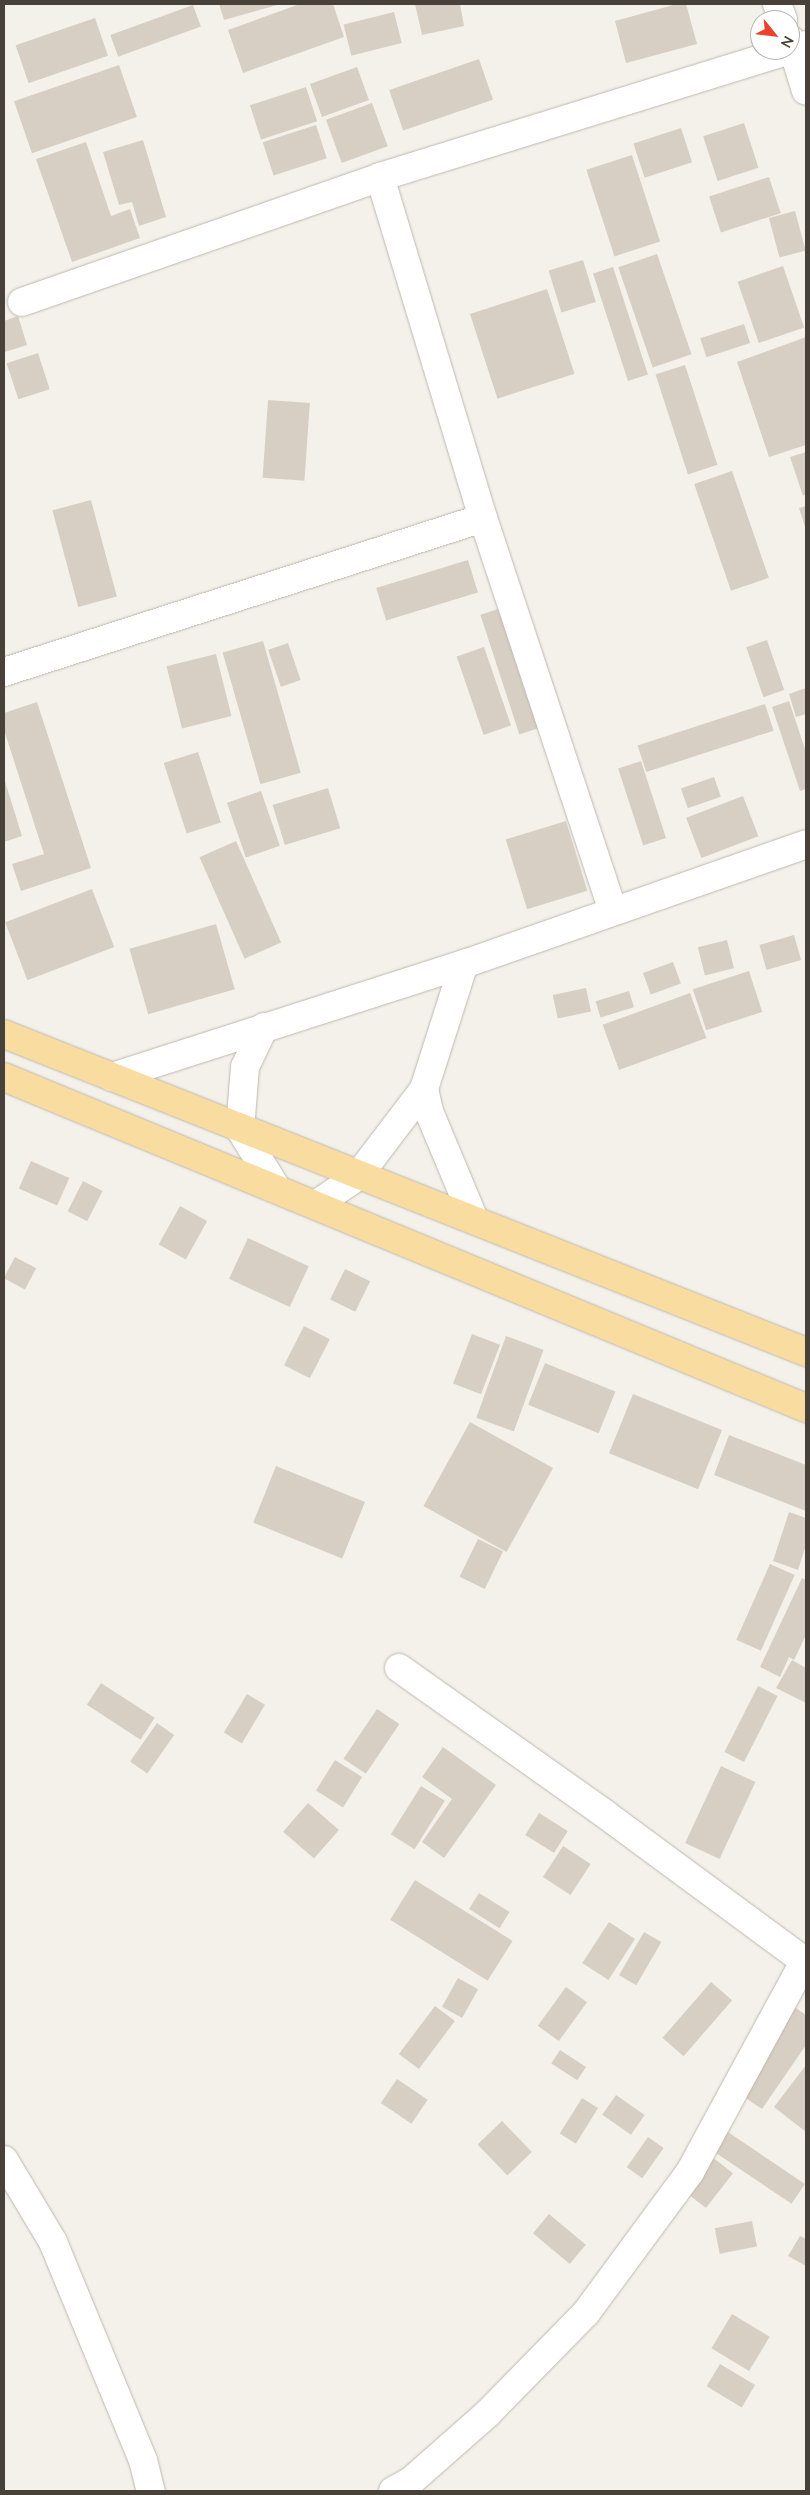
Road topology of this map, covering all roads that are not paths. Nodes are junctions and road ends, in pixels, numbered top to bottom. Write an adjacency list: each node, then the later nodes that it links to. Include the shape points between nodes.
1 (750, 60): 4 (street)
2 (800, 60): 3 (street)
3 (806, 90)
4 (380, 177): 5 (street); 6 (street)
5 (22, 302)
6 (483, 518): 7 (street); 9 (street)
7 (4, 672)
8 (806, 844): 9 (street)
9 (613, 911): 10 (street)
10 (464, 964): 11 (street); 15 (street)
11 (264, 1027): 14 (street); 16 (street, via 245,1067)
12 (4, 1034): 14 (main road)
13 (4, 1076): 18 (main road)
14 (112, 1078): 16 (main road)
15 (424, 1089): 17 (street); 20 (street, via 430,1114)
16 (240, 1129): 17 (main road); 18 (street)
17 (358, 1176): 19 (street); 20 (main road)
18 (275, 1186): 19 (main road)
19 (317, 1204): 22 (main road)
20 (474, 1219): 21 (main road)
21 (806, 1352)
22 (806, 1408)
23 (399, 1668): 24 (street)
24 (805, 1960): 27 (street, via 690,2172 586,2313 488,2414 411,2481)
25 (4, 2160): 26 (street, via 53,2242 143,2460)
26 (151, 2491)
27 (393, 2491)

